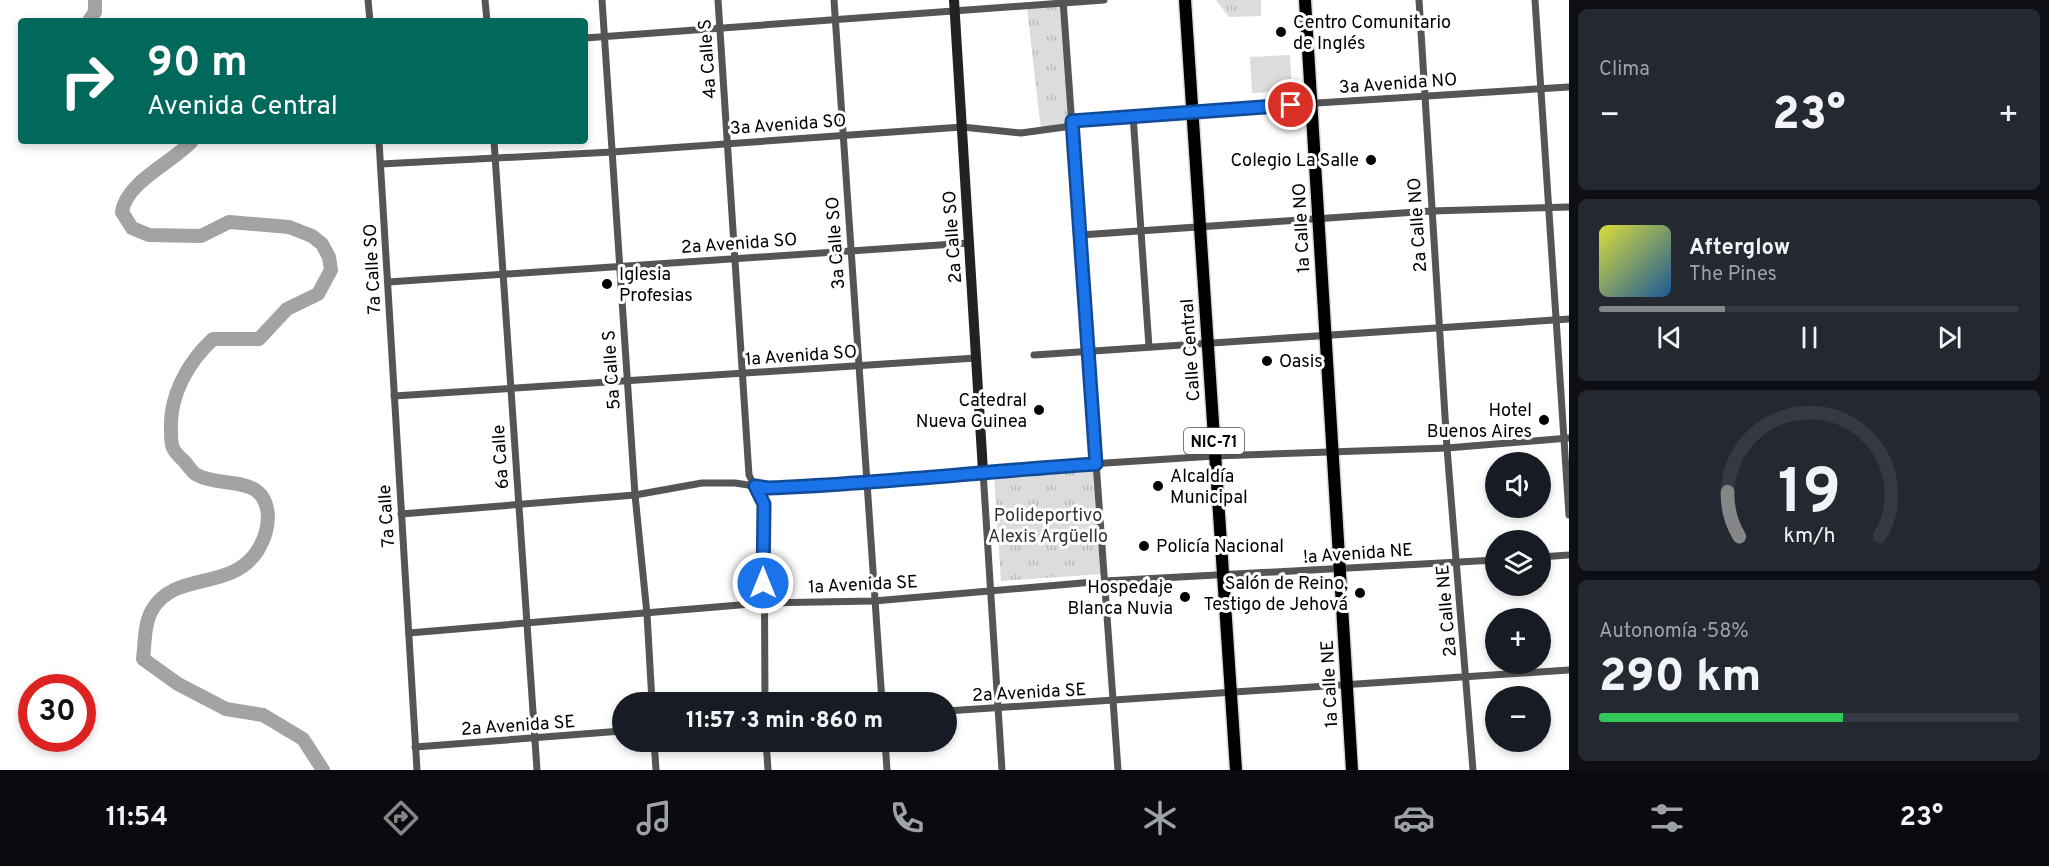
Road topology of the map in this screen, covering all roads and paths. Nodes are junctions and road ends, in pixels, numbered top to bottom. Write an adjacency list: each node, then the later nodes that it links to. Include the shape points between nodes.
1 (368, 0): 13 (street)
2 (485, 0): 14 (street)
3 (602, 0): 17 (street, 5a Calle S)
4 (718, 0): 16 (street, 4a Calle S)
5 (834, 0): 15 (street, 3a Calle SO)
6 (1104, 0): 11 (street)
7 (1185, 0): 23 (highway, Calle Central / NIC-71)
8 (1305, 0): 22 (highway, 1a Calle NO)
9 (1419, 0): 21 (street, 2a Calle NO)
10 (1535, 0): 20 (street)
11 (1063, 1): 12 (street); 25 (street)
12 (954, 5): 15 (street); 26 (street, 2a Calle SO)
13 (370, 18)
14 (487, 18)
15 (835, 18): 16 (street); 27 (street, 3a Calle SO)
16 (720, 27): 17 (street); 28 (street, 4a Calle S)
17 (604, 37): 18 (street); 31 (street, 5a Calle S)
18 (588, 38)
19 (1569, 87): 20 (street, 3a Avenida NO)
20 (1541, 89): 21 (street, 3a Avenida NO); 35 (street)
21 (1424, 96): 22 (street, 3a Avenida NO); 36 (street, 2a Calle NO)
22 (1312, 104): 23 (street, 3a Avenida NO); 37 (highway, 1a Calle NO)
23 (1192, 112): 24 (street, 3a Avenida SO); 38 (highway, Calle Central / NIC-71)
24 (1133, 115): 25 (street, 3a Avenida SO); 39 (street)
25 (1072, 121): 26 (street, 3a Avenida SO, via 1065,127 1021,133); 40 (street)
26 (962, 127): 27 (street, 3a Avenida SO); 41 (street, 2a Calle SO)
27 (843, 136): 28 (street, 3a Avenida SO); 42 (street, 3a Calle SO)
28 (728, 143): 31 (street, 3a Avenida SO); 43 (street, 4a Calle S)
29 (379, 144): 33 (street, 7a Calle SO)
30 (495, 144): 32 (street, 6a Calle)
31 (612, 152): 32 (street, 3a Avenida SO); 44 (street, 5a Calle S)
32 (496, 158): 33 (street, 3a Avenida SO); 45 (street, 6a Calle)
33 (381, 164): 46 (street, 7a Calle SO)
34 (1569, 207): 35 (street)
35 (1550, 209): 36 (street); 48 (street)
36 (1431, 211): 37 (street); 49 (street, 2a Calle NO)
37 (1318, 219): 38 (street); 50 (highway, 1a Calle NO)
38 (1200, 227): 39 (street); 51 (highway, Calle Central / NIC-71)
39 (1141, 231): 40 (street); 52 (street)
40 (1080, 235): 53 (street)
41 (969, 243): 42 (street, 2a Avenida SO); 55 (street, 2a Calle SO)
42 (850, 251): 43 (street, 2a Avenida SO); 56 (street, 3a Calle SO)
43 (735, 259): 44 (street, 2a Avenida SO); 57 (street, 4a Calle S)
44 (620, 267): 45 (street, 2a Avenida SO); 58 (street, 5a Calle S)
45 (503, 275): 46 (street, 2a Avenida SO); 59 (street, 6a Calle)
46 (388, 282): 60 (street, 7a Calle SO)
47 (1569, 319): 48 (street)
48 (1557, 320): 49 (street); 61 (street)
49 (1441, 328): 50 (street); 62 (street, 2a Calle NO)
50 (1325, 335): 51 (street); 63 (highway, 1a Calle NO)
51 (1208, 343): 52 (street); 64 (highway, Calle Central / NIC-71)
52 (1149, 347): 53 (street)
53 (1088, 351): 54 (street); 65 (street)
54 (1034, 355)
55 (976, 358): 56 (street, 1a Avenida SO); 66 (street, 2a Calle SO)
56 (858, 366): 57 (street, 1a Avenida SO); 67 (street, 3a Calle SO)
57 (743, 374): 58 (street, 1a Avenida SO); 68 (street, 4a Calle S, via 749,475)
58 (627, 381): 59 (street, 1a Avenida SO); 69 (street, 5a Calle S)
59 (511, 389): 60 (street, 1a Avenida SO); 70 (street, 6a Calle)
60 (394, 396): 71 (street, 7a Calle)
61 (1567, 438): 62 (street); 72 (street)
62 (1447, 448): 63 (street); 76 (street, 2a Calle NE)
63 (1332, 453): 64 (street); 77 (highway, 1a Calle NE)
64 (1215, 456): 65 (street); 78 (highway, Calle Central / NIC-71)
65 (1096, 464): 66 (street); 79 (street)
66 (983, 471): 67 (street); 80 (street)
67 (866, 484): 68 (street); 81 (street, 3a Calle SO)
68 (755, 486): 69 (street, via 702,483); 82 (street, 4a Calle S, via 764,504)
69 (634, 495): 70 (street); 83 (street, 5a Calle S)
70 (519, 506): 71 (street); 84 (street, 6a Calle)
71 (401, 514): 85 (street, 7a Calle)
72 (1569, 515)
73 (1569, 555): 74 (street)
74 (1551, 556)
75 (1485, 561): 76 (street, !a Avenida NE)
76 (1456, 562): 77 (street, !a Avenida NE); 87 (street, 2a Calle NE)
77 (1340, 569): 78 (street, !a Avenida NE); 88 (highway, 1a Calle NE)
78 (1223, 577): 79 (street, !a Avenida NE); 92 (highway, Calle Central / NIC-71)
79 (1105, 581): 80 (street, 1a Avenida SE); 93 (street)
80 (991, 589): 81 (street, 1a Avenida SE); 94 (street)
81 (874, 601): 82 (street, 1a Avenida SE); 91 (street, 3a Calle SO)
82 (763, 603): 83 (street, 1a Avenida SE); 90 (street, 4a Calle S)
83 (647, 614): 84 (street, 1a Avenida SE); 89 (street, 5a Calle S)
84 (527, 623): 85 (street, 1a Avenida SE); 97 (street, 6a Calle)
85 (408, 633): 98 (street, 7a Calle)
86 (1569, 670): 87 (street, 2a Avenida SE)
87 (1467, 677): 88 (street, 2a Avenida SE); 111 (street, 2a Calle NE)
88 (1347, 686): 92 (street, 2a Avenida SE); 110 (highway, 1a Calle NE)
89 (651, 692)
90 (765, 692)
91 (881, 692)
92 (1231, 693): 93 (street, 2a Avenida SE); 109 (highway, Calle Central / NIC-71)
93 (1113, 702): 94 (street, 2a Avenida SE); 108 (street)
94 (998, 709): 95 (street, 2a Avenida SE); 107 (street)
95 (957, 711)
96 (612, 732): 97 (street, 2a Avenida SE)
97 (535, 738): 98 (street, 2a Avenida SE); 103 (street, 6a Calle)
98 (415, 747): 102 (street, 7a Calle)
99 (655, 752): 104 (street)
100 (767, 752): 105 (street)
101 (886, 752): 106 (street)
102 (417, 770)
103 (537, 770)
104 (656, 770)
105 (768, 770)
106 (887, 770)
107 (1002, 770)
108 (1118, 770)
109 (1236, 770)
110 (1352, 770)
111 (1473, 770)

